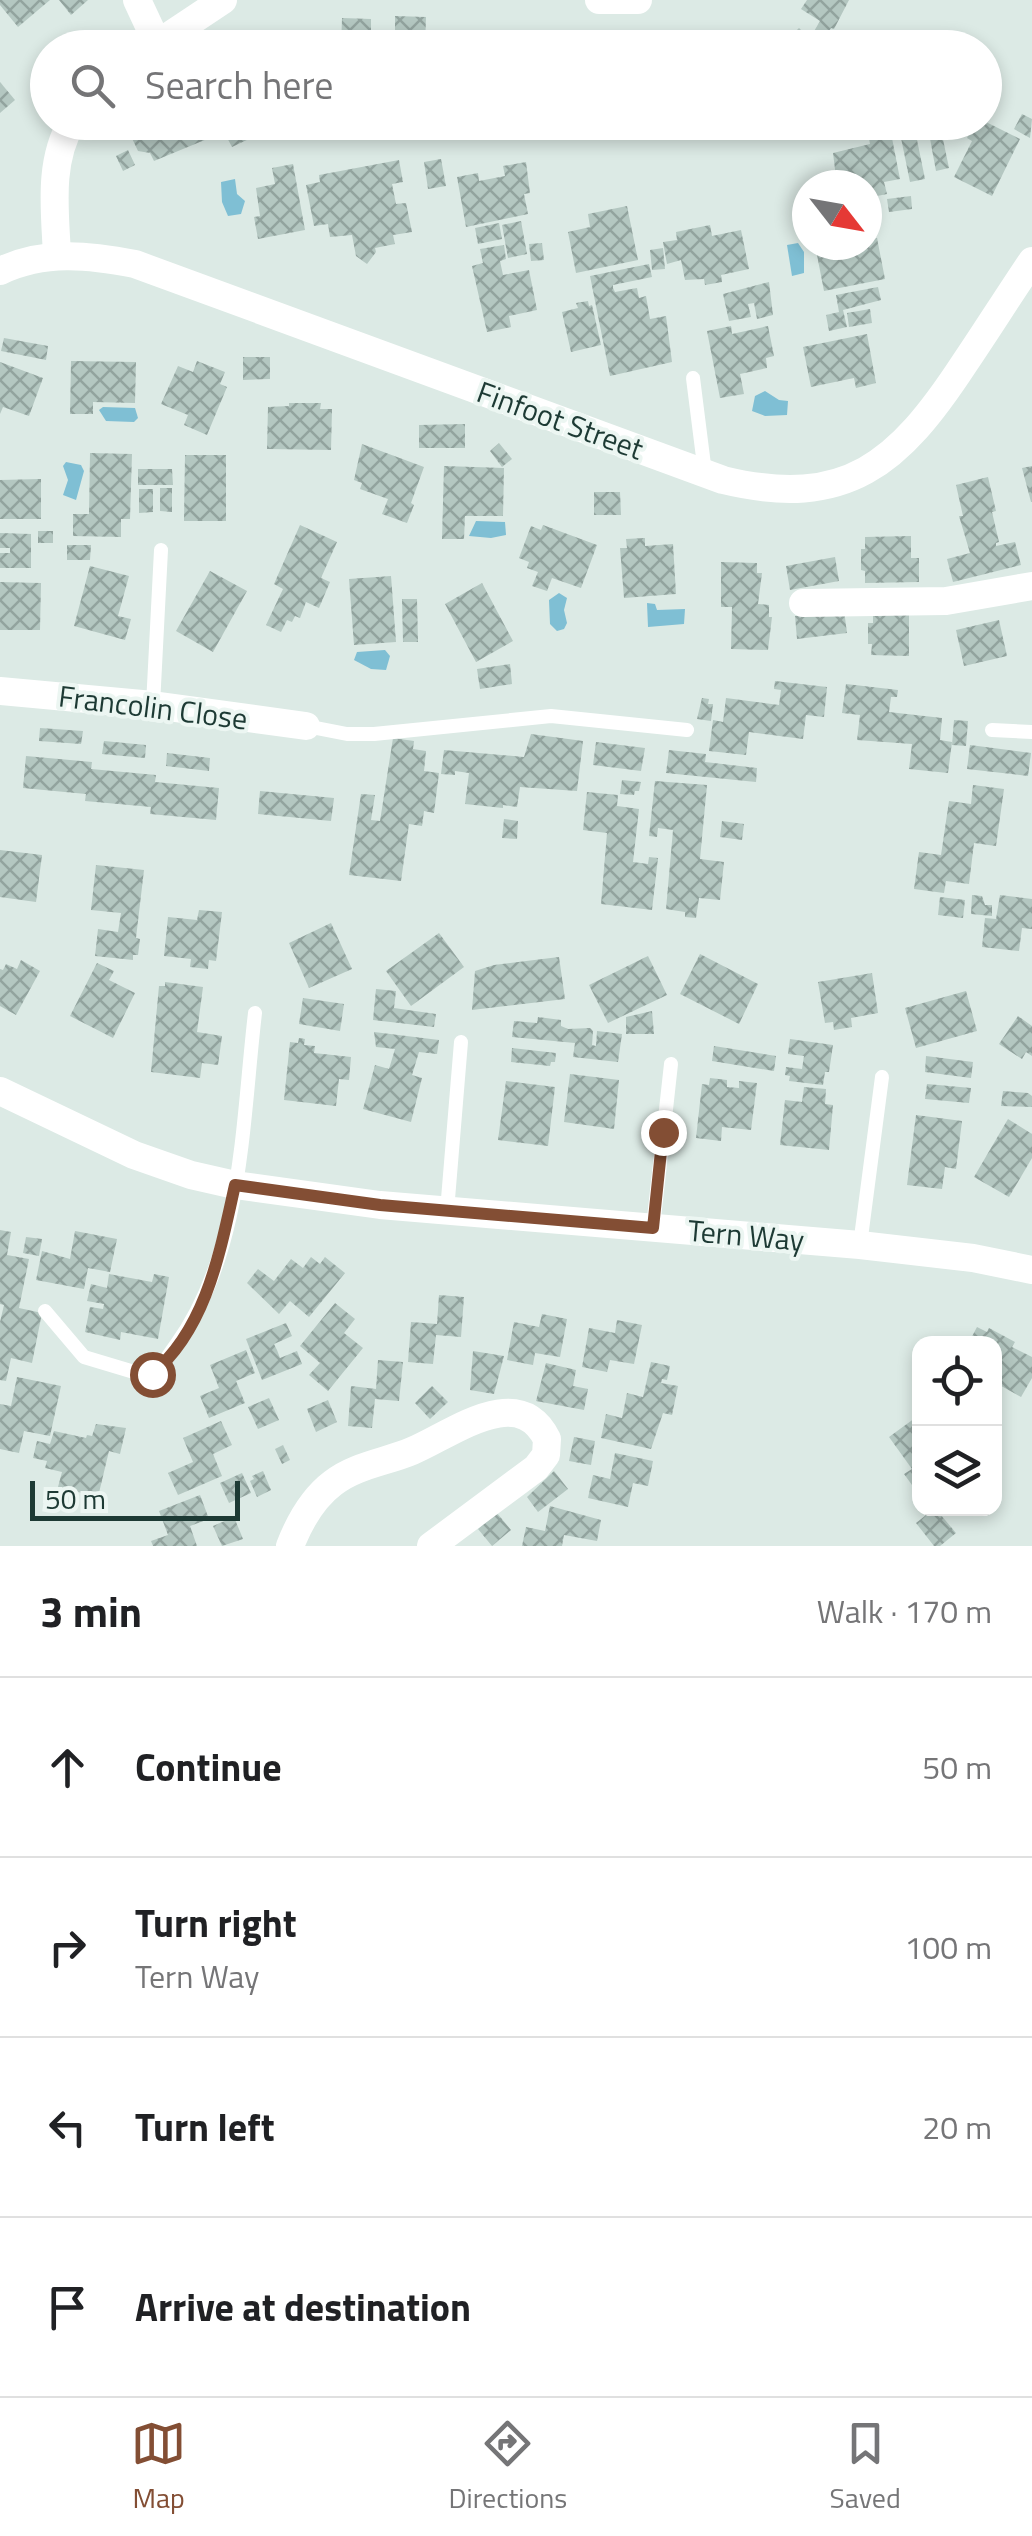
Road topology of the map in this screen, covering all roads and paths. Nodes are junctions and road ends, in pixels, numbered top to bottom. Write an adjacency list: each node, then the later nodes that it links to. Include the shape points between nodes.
1 (137, 0): 5 (street)
2 (223, 0): 6 (street)
3 (599, 0): 4 (street)
4 (638, 0)
5 (148, 30)
6 (177, 30)
7 (65, 140): 8 (street, via 54,198)
8 (57, 255): 10 (street, Finfoot Street); 12 (street, Finfoot Street, via 134,264)
9 (1032, 261): 12 (street, Finfoot Street, via 940,400 881,462 853,478 788,490)
10 (0, 270)
11 (693, 378): 12 (lane)
12 (705, 473)
13 (161, 550): 17 (lane)
14 (1032, 586): 15 (street, via 946,601)
15 (803, 603)
16 (0, 691): 17 (street, Francolin Close)
17 (153, 705): 18 (street, Francolin Close)
18 (306, 726): 19 (lane, via 374,734 551,716)
19 (687, 730)
20 (992, 730): 21 (lane)
21 (1032, 732)
22 (255, 1012): 27 (lane)
23 (461, 1042): 28 (lane)
24 (670, 1064): 29 (lane)
25 (882, 1077): 30 (lane)
26 (0, 1091): 27 (street, Tern Way, via 134,1155)
27 (235, 1185): 28 (street, Tern Way); 32 (lane, via 203,1302 152,1374 84,1358)
28 (447, 1211): 29 (street, Tern Way)
29 (653, 1228): 30 (street, Tern Way)
30 (860, 1246): 31 (street, Tern Way)
31 (1032, 1270)
32 (45, 1312)
33 (290, 1546): 34 (street, via 317,1498 352,1471 412,1452 489,1415 511,1412 532,1419 547,1439 536,1468)
34 (432, 1546)

